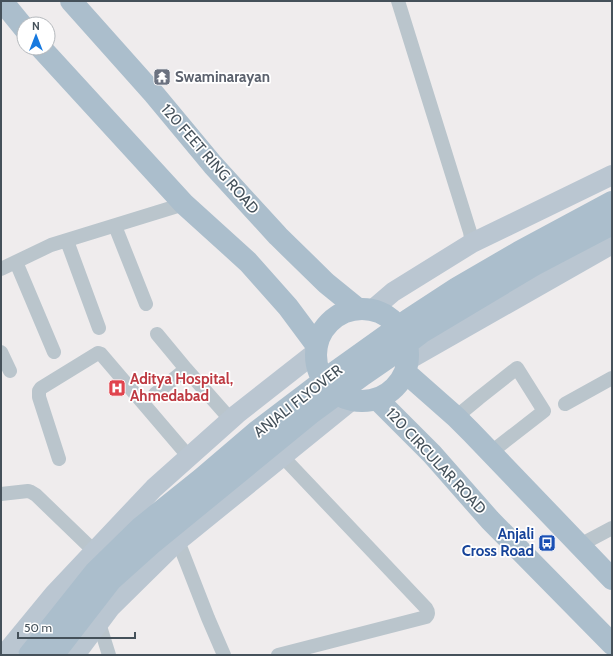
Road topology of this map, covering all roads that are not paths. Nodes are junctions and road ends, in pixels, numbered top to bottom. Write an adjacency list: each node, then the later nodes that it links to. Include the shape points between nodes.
1 (2, 1): 4 (main road)
2 (71, 1): 17 (main road, 120 FEET RING ROAD, via 273,230 326,284)
3 (398, 1): 12 (street)
4 (16, 18)
5 (48, 56): 8 (main road)
6 (612, 175): 12 (street)
7 (612, 202): 46 (main road, ANJALI FLYOVER, via 457,288 331,375 262,428 140,528 95,572)
8 (184, 204): 10 (street); 20 (main road, via 248,262 288,307)
9 (612, 224): 47 (main road, ANJALI FLYOVER, via 534,265 422,332 310,414 111,580)
10 (115, 226): 11 (street); 16 (street)
11 (67, 241): 14 (street); 18 (street)
12 (472, 243): 17 (street)
13 (612, 244): 23 (street)
14 (16, 262): 15 (street); 22 (street)
15 (1, 269)
16 (146, 304)
17 (365, 309): 20 (main road, via 344,312 331,320 322,332); 23 (main road, via 385,314 399,328 408,346)
18 (99, 328)
19 (157, 334): 24 (street)
20 (316, 349): 29 (main road, via 316,362 322,379 335,392); 32 (street)
21 (1, 352): 25 (street)
22 (54, 352)
23 (407, 366): 28 (main road, via 398,384 389,393); 31 (main road)
24 (186, 369): 27 (street); 32 (street)
25 (10, 371)
26 (612, 378): 30 (street)
27 (155, 394)
28 (377, 399): 29 (main road); 44 (main road, 120 CIRCULAR ROAD, via 432,454 490,520)
29 (352, 400): 34 (street)
30 (565, 404)
31 (456, 417): 33 (main road); 33 (street, via 517,368 544,410)
32 (231, 420): 35 (street)
33 (490, 453): 40 (main road)
34 (282, 456): 39 (street); 51 (street, via 426,608 428,615)
35 (189, 457): 36 (street, via 98,353 39,391); 41 (street, via 154,488)
36 (59, 459)
37 (1, 494): 41 (street, via 31,492 36,495)
38 (612, 528): 40 (street)
39 (178, 541): 43 (street, via 110,608); 50 (street)
40 (580, 545): 42 (main road)
41 (94, 551): 45 (street, via 54,594)
42 (612, 579)
43 (99, 623): 48 (street); 49 (street)
44 (612, 644)
45 (4, 655)
46 (29, 655)
47 (53, 655)
48 (75, 655)
49 (109, 655)
50 (224, 655)
51 (278, 655)

